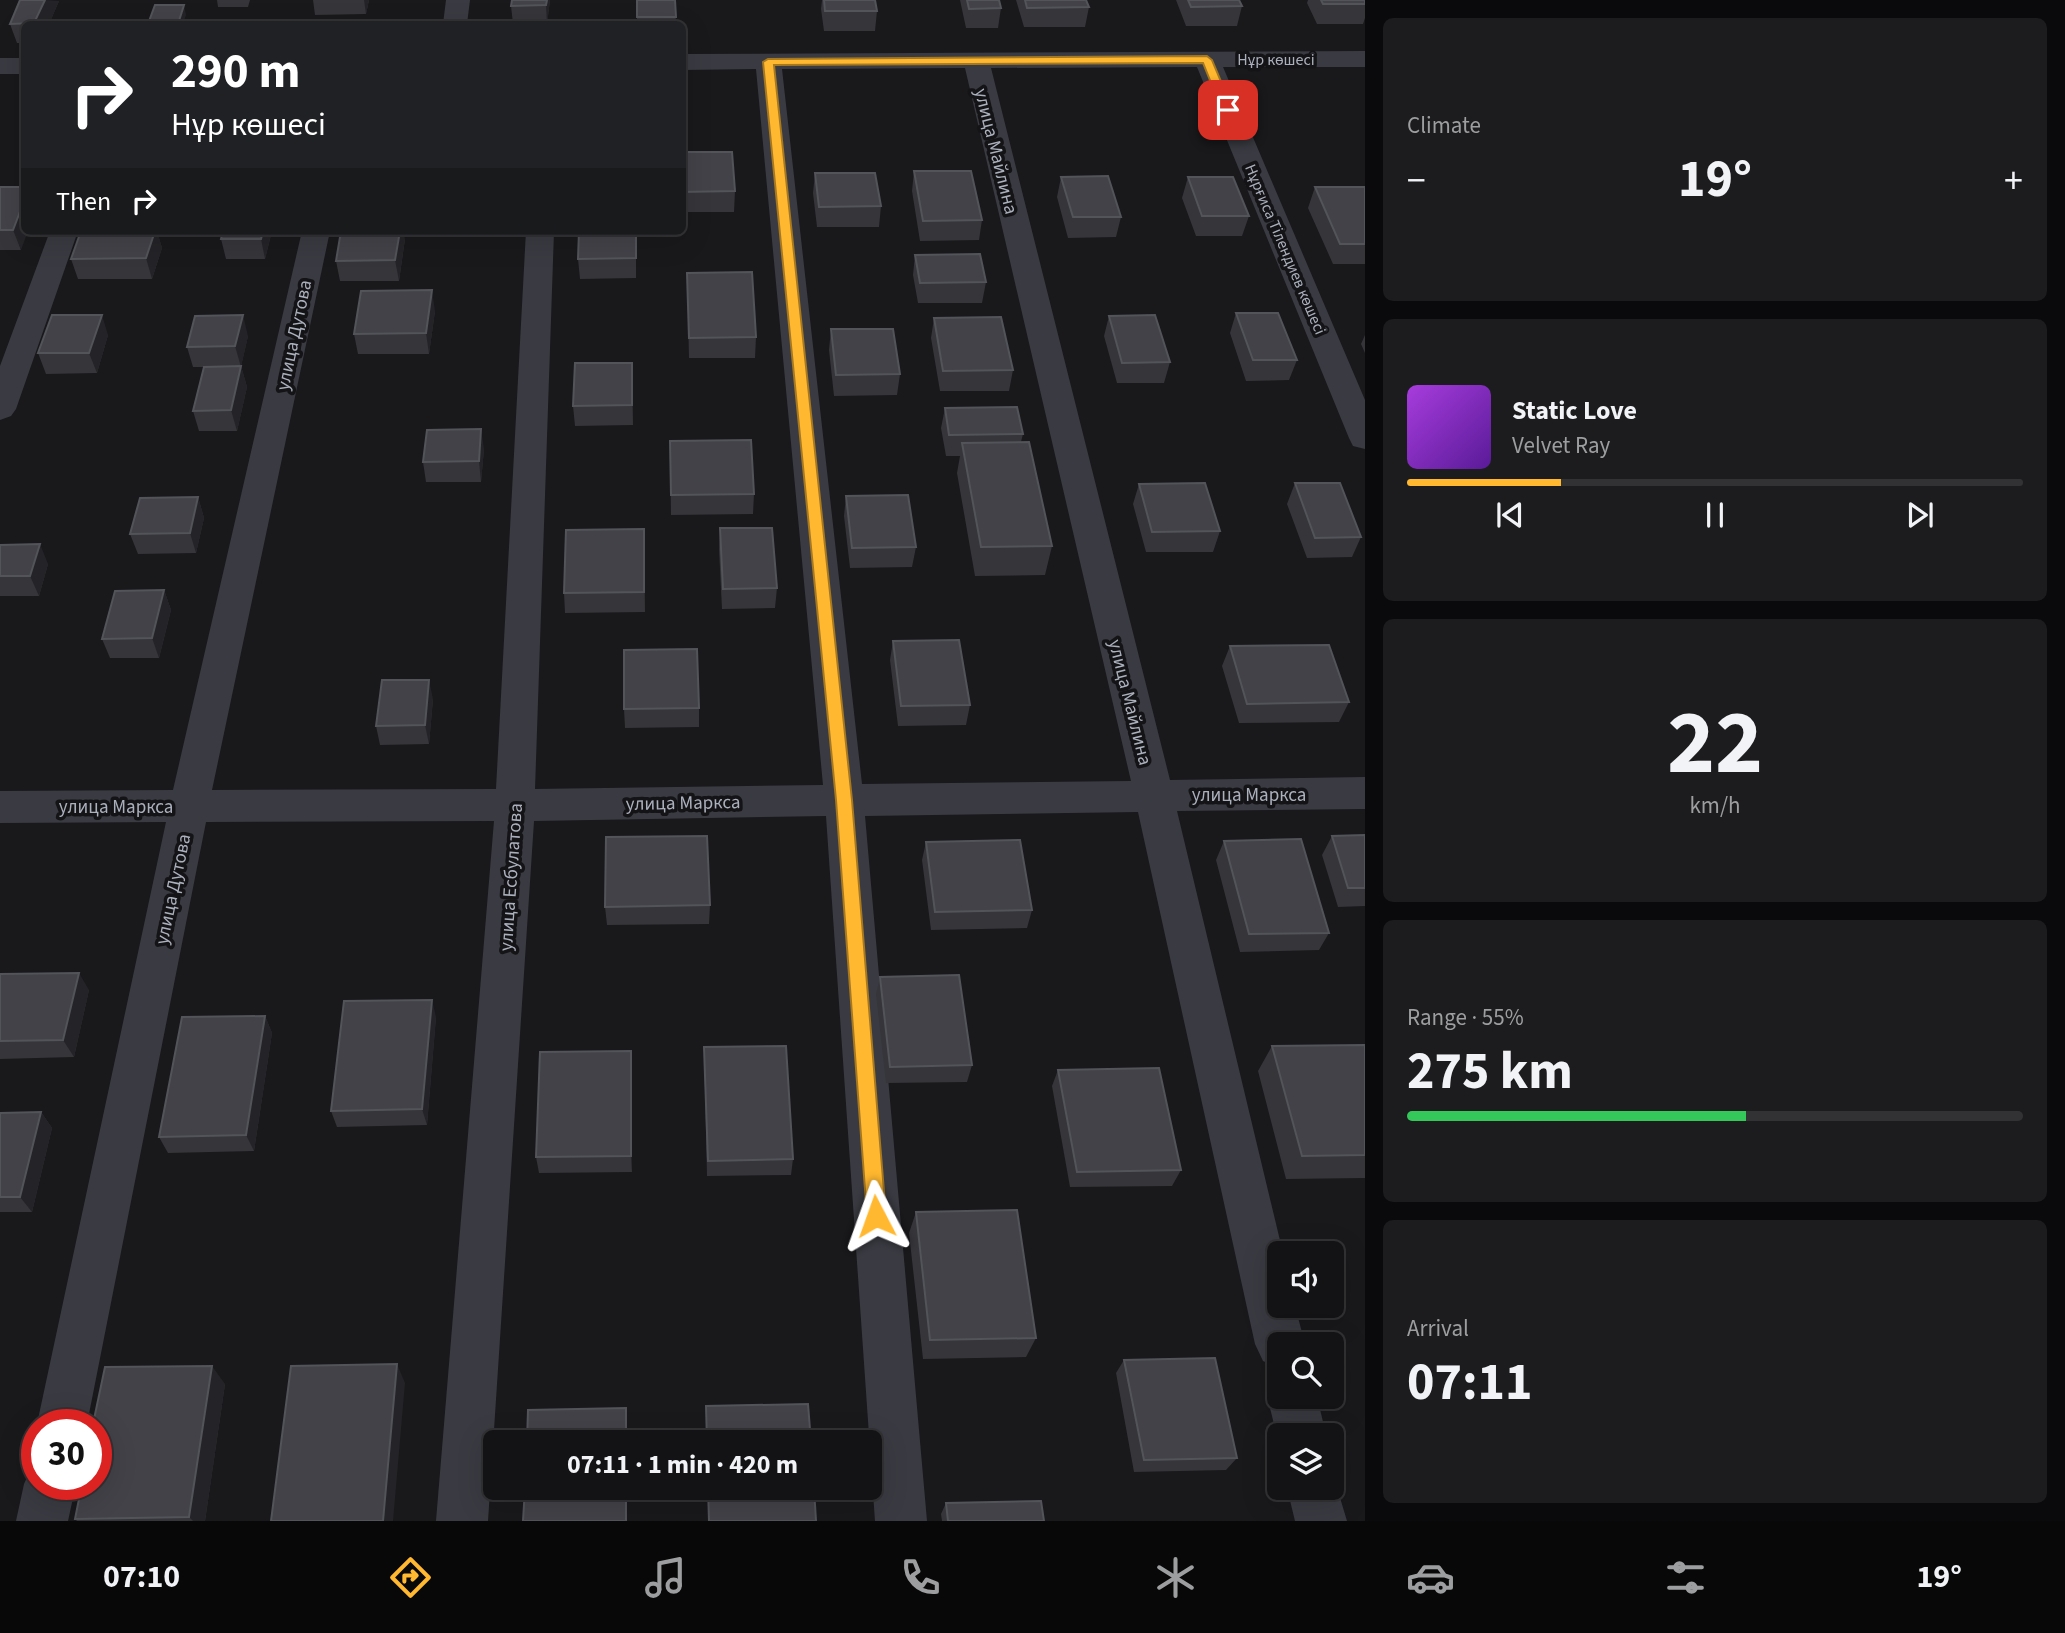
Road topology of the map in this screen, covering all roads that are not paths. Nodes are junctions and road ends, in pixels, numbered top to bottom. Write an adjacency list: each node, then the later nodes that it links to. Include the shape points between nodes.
1 (458, 0): 2 (street)
2 (455, 21)
3 (1365, 59): 4 (street, Нұр көшесі)
4 (1207, 60): 5 (street, Нұр көшесі); 14 (street, Нұрғиса Тілендиев көшесі)
5 (976, 61): 7 (street, Нұр көшесі); 16 (street, улица Майлина)
6 (686, 62): 7 (street, Нұр көшесі)
7 (768, 62): 17 (street)
8 (0, 66): 9 (street)
9 (21, 66)
10 (63, 235): 13 (street)
11 (315, 235): 19 (street, улица Дутова)
12 (540, 235): 18 (street, улица Есбулатова)
13 (0, 409)
14 (1365, 438)
15 (1365, 793): 16 (street, улица Маркса)
16 (1154, 794): 17 (street, улица Маркса); 21 (street, улица Майлина)
17 (844, 800): 18 (street, улица Маркса); 27 (street)
18 (515, 805): 19 (street, улица Маркса); 26 (street, улица Есбулатова)
19 (189, 806): 20 (street, улица Маркса); 22 (street, улица Дутова)
20 (0, 807)
21 (1277, 1332)
22 (65, 1409)
23 (47, 1500): 25 (street)
24 (1316, 1500): 28 (street)
25 (42, 1521)
26 (462, 1521)
27 (901, 1521)
28 (1321, 1521)

